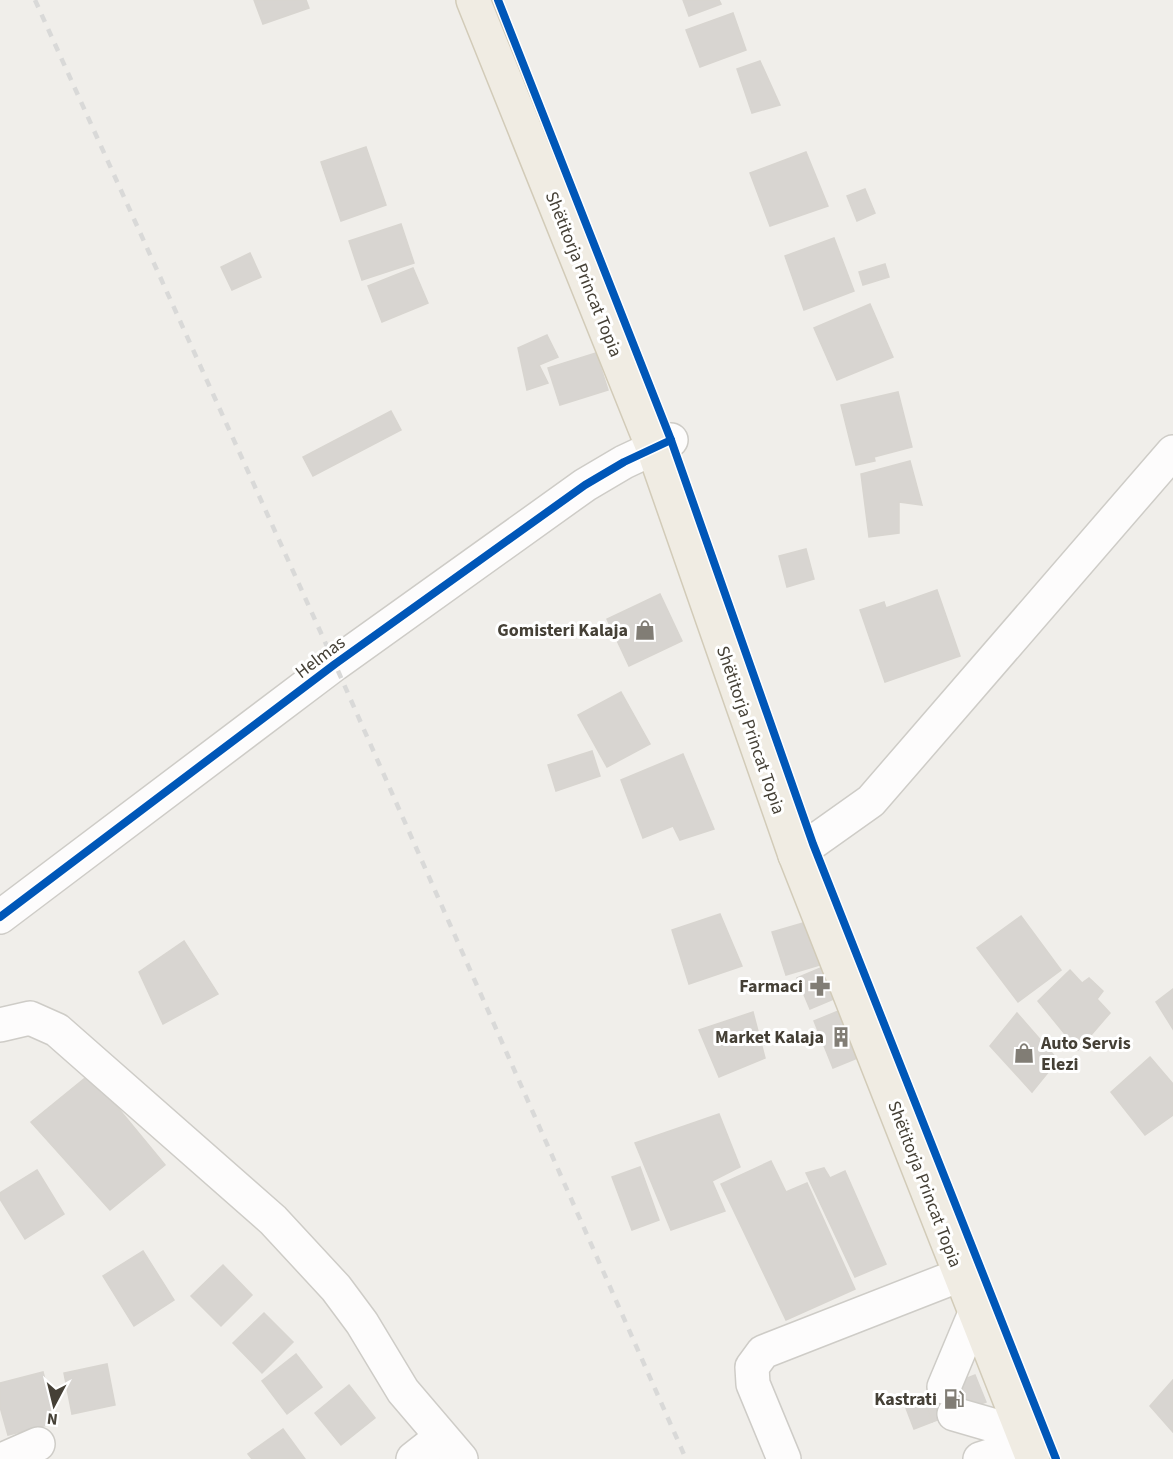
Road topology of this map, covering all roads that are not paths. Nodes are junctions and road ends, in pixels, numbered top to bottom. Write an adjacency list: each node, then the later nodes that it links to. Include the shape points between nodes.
1 (473, 0): 2 (main road, Shëtitorja Princat Topia)
2 (662, 444): 4 (main road, Shëtitorja Princat Topia); 5 (street, Helmas, via 606,472 547,512 336,664)
3 (1173, 452): 4 (street, via 871,801)
4 (795, 855): 7 (main road, Shëtitorja Princat Topia)
5 (0, 917)
6 (0, 1025): 11 (street, via 30,1018 57,1030 273,1220 336,1288 362,1323 402,1391)
7 (960, 1275): 8 (main road, Shëtitorja Princat Topia); 14 (street, via 763,1352 752,1367 753,1384)
8 (975, 1313): 10 (main road, Shëtitorja Princat Topia); 10 (street, via 949,1400)
9 (38, 1444): 12 (street)
10 (1027, 1446): 15 (street)
11 (451, 1448): 13 (street)
12 (4, 1459)
13 (413, 1459)
14 (784, 1459)
15 (980, 1459)

